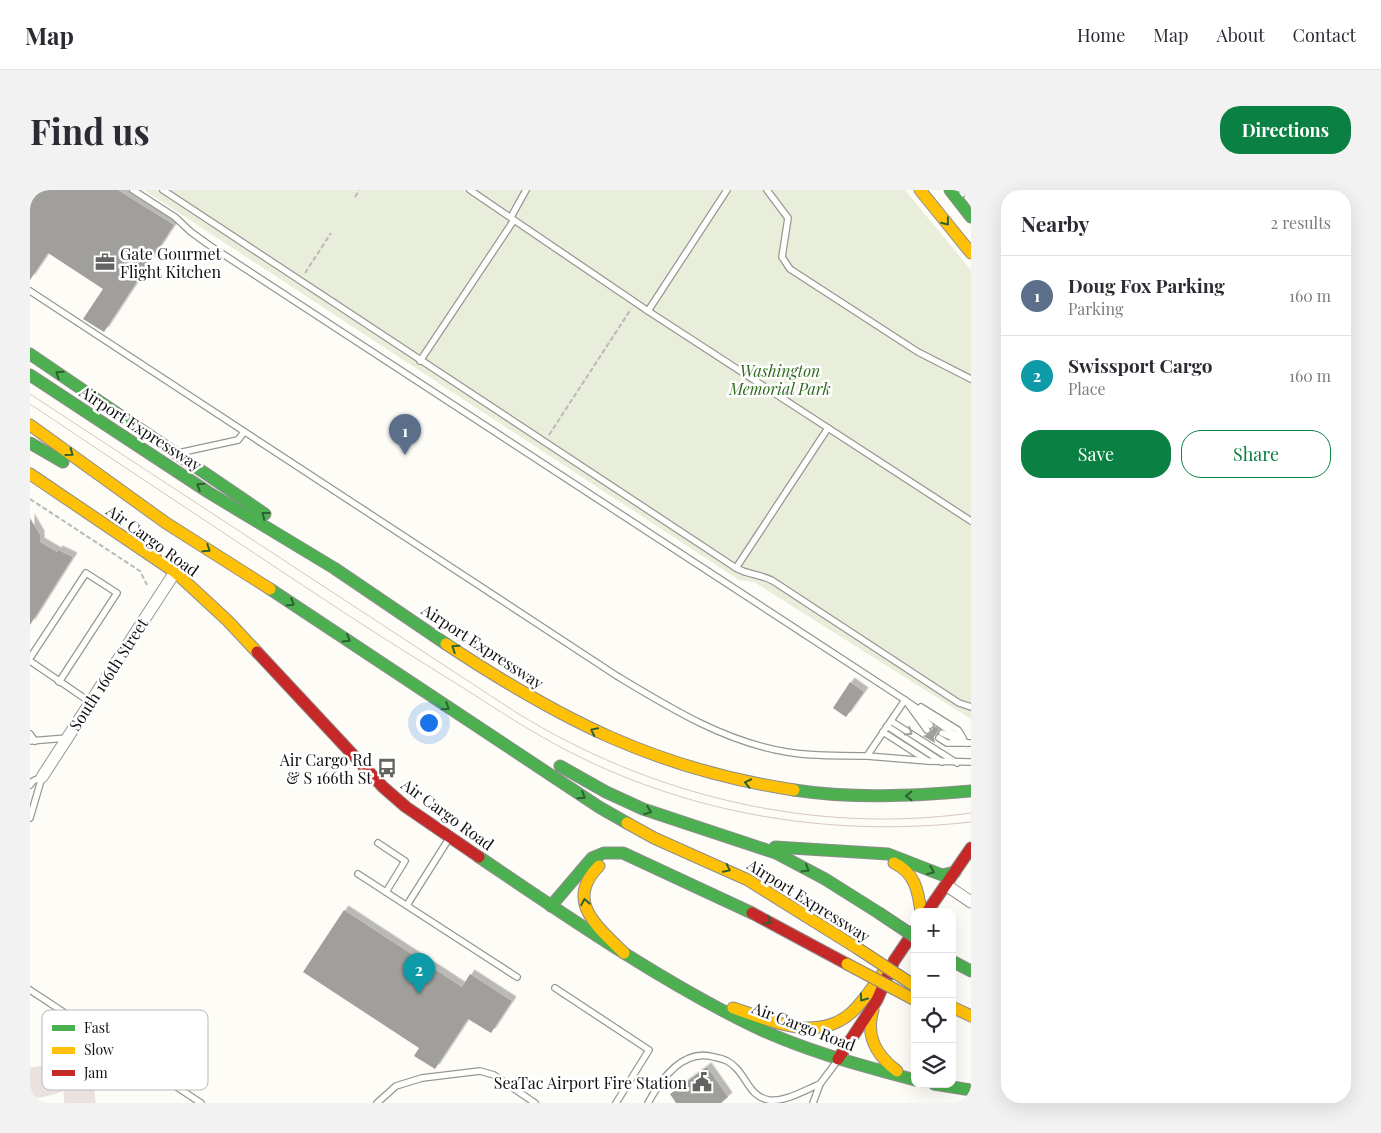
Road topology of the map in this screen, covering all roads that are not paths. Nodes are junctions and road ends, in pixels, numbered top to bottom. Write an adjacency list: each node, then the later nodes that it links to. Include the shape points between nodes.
1 (133, 190): 33 (lane, via 175,217 209,245)
2 (470, 190): 11 (lane)
3 (526, 190): 11 (lane)
4 (727, 190): 14 (lane)
5 (767, 190): 18 (lane, via 788,218 782,257 790,269 918,352)
6 (920, 190): 12 (main road, one-way to 12)
7 (967, 190): 9 (lane)
8 (167, 191): 16 (lane)
9 (953, 194): 10 (main road)
10 (971, 217)
11 (512, 218): 14 (lane); 16 (lane)
12 (971, 253)
13 (30, 291): 21 (lane)
14 (648, 311): 20 (lane)
15 (30, 354): 23 (main road, one-way to 15)
16 (420, 361): 28 (lane)
17 (30, 375): 27 (main road, Airport Expressway, one-way to 17, via 235,509)
18 (971, 379)
19 (30, 425): 26 (main road, Airport Expressway, one-way to 26)
20 (828, 428): 25 (lane); 28 (lane)
21 (244, 432): 23 (lane, via 238,440); 43 (lane, via 617,676 685,716 741,741 770,749 790,753)
22 (30, 443): 26 (main road)
23 (176, 453): 27 (main road, one-way to 23, via 243,497)
24 (30, 474): 29 (main road, Air Cargo Road)
25 (971, 521)
26 (166, 523): 30 (main road, Airport Expressway, one-way to 30)
27 (332, 566): 50 (main road, Airport Expressway, one-way to 27, via 868,797 786,790 713,775 646,754 536,700)
28 (736, 568): 35 (lane, via 773,581 959,703)
29 (175, 572): 34 (street, South 166th Street); 53 (main road, Air Cargo Road, via 228,621 383,787)
30 (363, 649): 52 (main road, one-way to 52, via 413,672 598,788 650,812); 74 (main road, Airport Expressway, one-way to 74, bridge, via 407,682 599,807 654,838 748,880)
31 (30, 660): 32 (lane); 32 (lane, via 86,573 117,593)
32 (60, 682): 34 (lane)
33 (905, 700): 36 (lane); 37 (lane); 42 (lane)
34 (90, 702): 40 (street, South 166th Street)
35 (971, 707)
36 (887, 727): 43 (lane); 44 (lane); 45 (lane); 47 (lane, one-way to 47)
37 (928, 728)
38 (30, 734): 41 (lane)
39 (940, 735): 42 (lane, via 947,743)
40 (67, 738): 41 (lane); 48 (street, South 166th Street)
41 (33, 741)
42 (969, 743)
43 (867, 756): 44 (lane)
44 (928, 761): 45 (lane)
45 (942, 762): 47 (lane)
46 (971, 762): 47 (lane)
47 (957, 763)
48 (42, 777): 49 (lane); 51 (lane)
49 (30, 786)
50 (971, 791)
51 (30, 818)
52 (712, 833): 55 (main road); 67 (main road, one-way to 67, bridge, via 788,859)
53 (450, 837): 63 (lane); 64 (main road, Air Cargo Road)
54 (378, 844): 61 (lane, via 405,860)
55 (781, 848): 57 (main road, one-way to 57, via 888,854 942,875); 65 (main road, via 828,858 887,861 901,866 915,879)
56 (971, 848): 57 (main road)
57 (956, 872): 60 (main road)
58 (358, 874): 61 (lane)
59 (677, 877): 64 (main road, via 629,854 604,853 587,862); 69 (main road, one-way to 59, via 588,914 583,896 589,876 603,863 616,860); 77 (main road, one-way to 77, bridge, via 769,921)
60 (946, 885): 62 (street); 66 (main road)
61 (386, 892): 63 (lane)
62 (971, 902)
63 (406, 905): 73 (lane)
64 (552, 906): 69 (main road, Air Cargo Road)
65 (919, 908)
66 (930, 908)
67 (911, 934)
68 (911, 936): 70 (main road)
69 (624, 953): 79 (main road, Air Cargo Road, via 665,979)
70 (894, 961): 78 (main road); 79 (main road, one-way to 79, via 851,1012 827,1027 806,1030 789,1027)
71 (956, 963): 72 (main road)
72 (971, 971)
73 (517, 977)
74 (911, 983)
75 (555, 988): 95 (lane, via 649,1050)
76 (30, 990): 81 (lane)
77 (911, 998)
78 (877, 1000): 85 (main road); 86 (main road, via 869,1027 875,1050 888,1065)
79 (716, 1004): 85 (main road, Air Cargo Road, via 754,1026)
80 (956, 1009): 83 (main road)
81 (60, 1010)
82 (956, 1016): 84 (main road)
83 (971, 1016)
84 (971, 1020)
85 (838, 1059): 87 (main road, Air Cargo Road); 88 (lane)
86 (911, 1078)
87 (911, 1079)
88 (820, 1084): 96 (lane, via 778,1100 768,1100 753,1091 728,1060 703,1054 684,1060 659,1082); 97 (lane)
89 (956, 1088): 91 (main road)
90 (181, 1090): 92 (lane)
91 (971, 1090)
92 (201, 1103)
93 (377, 1103): 94 (lane, via 396,1086 422,1078 480,1071 494,1075)
94 (535, 1103)
95 (616, 1103)
96 (648, 1103)
97 (813, 1103)

